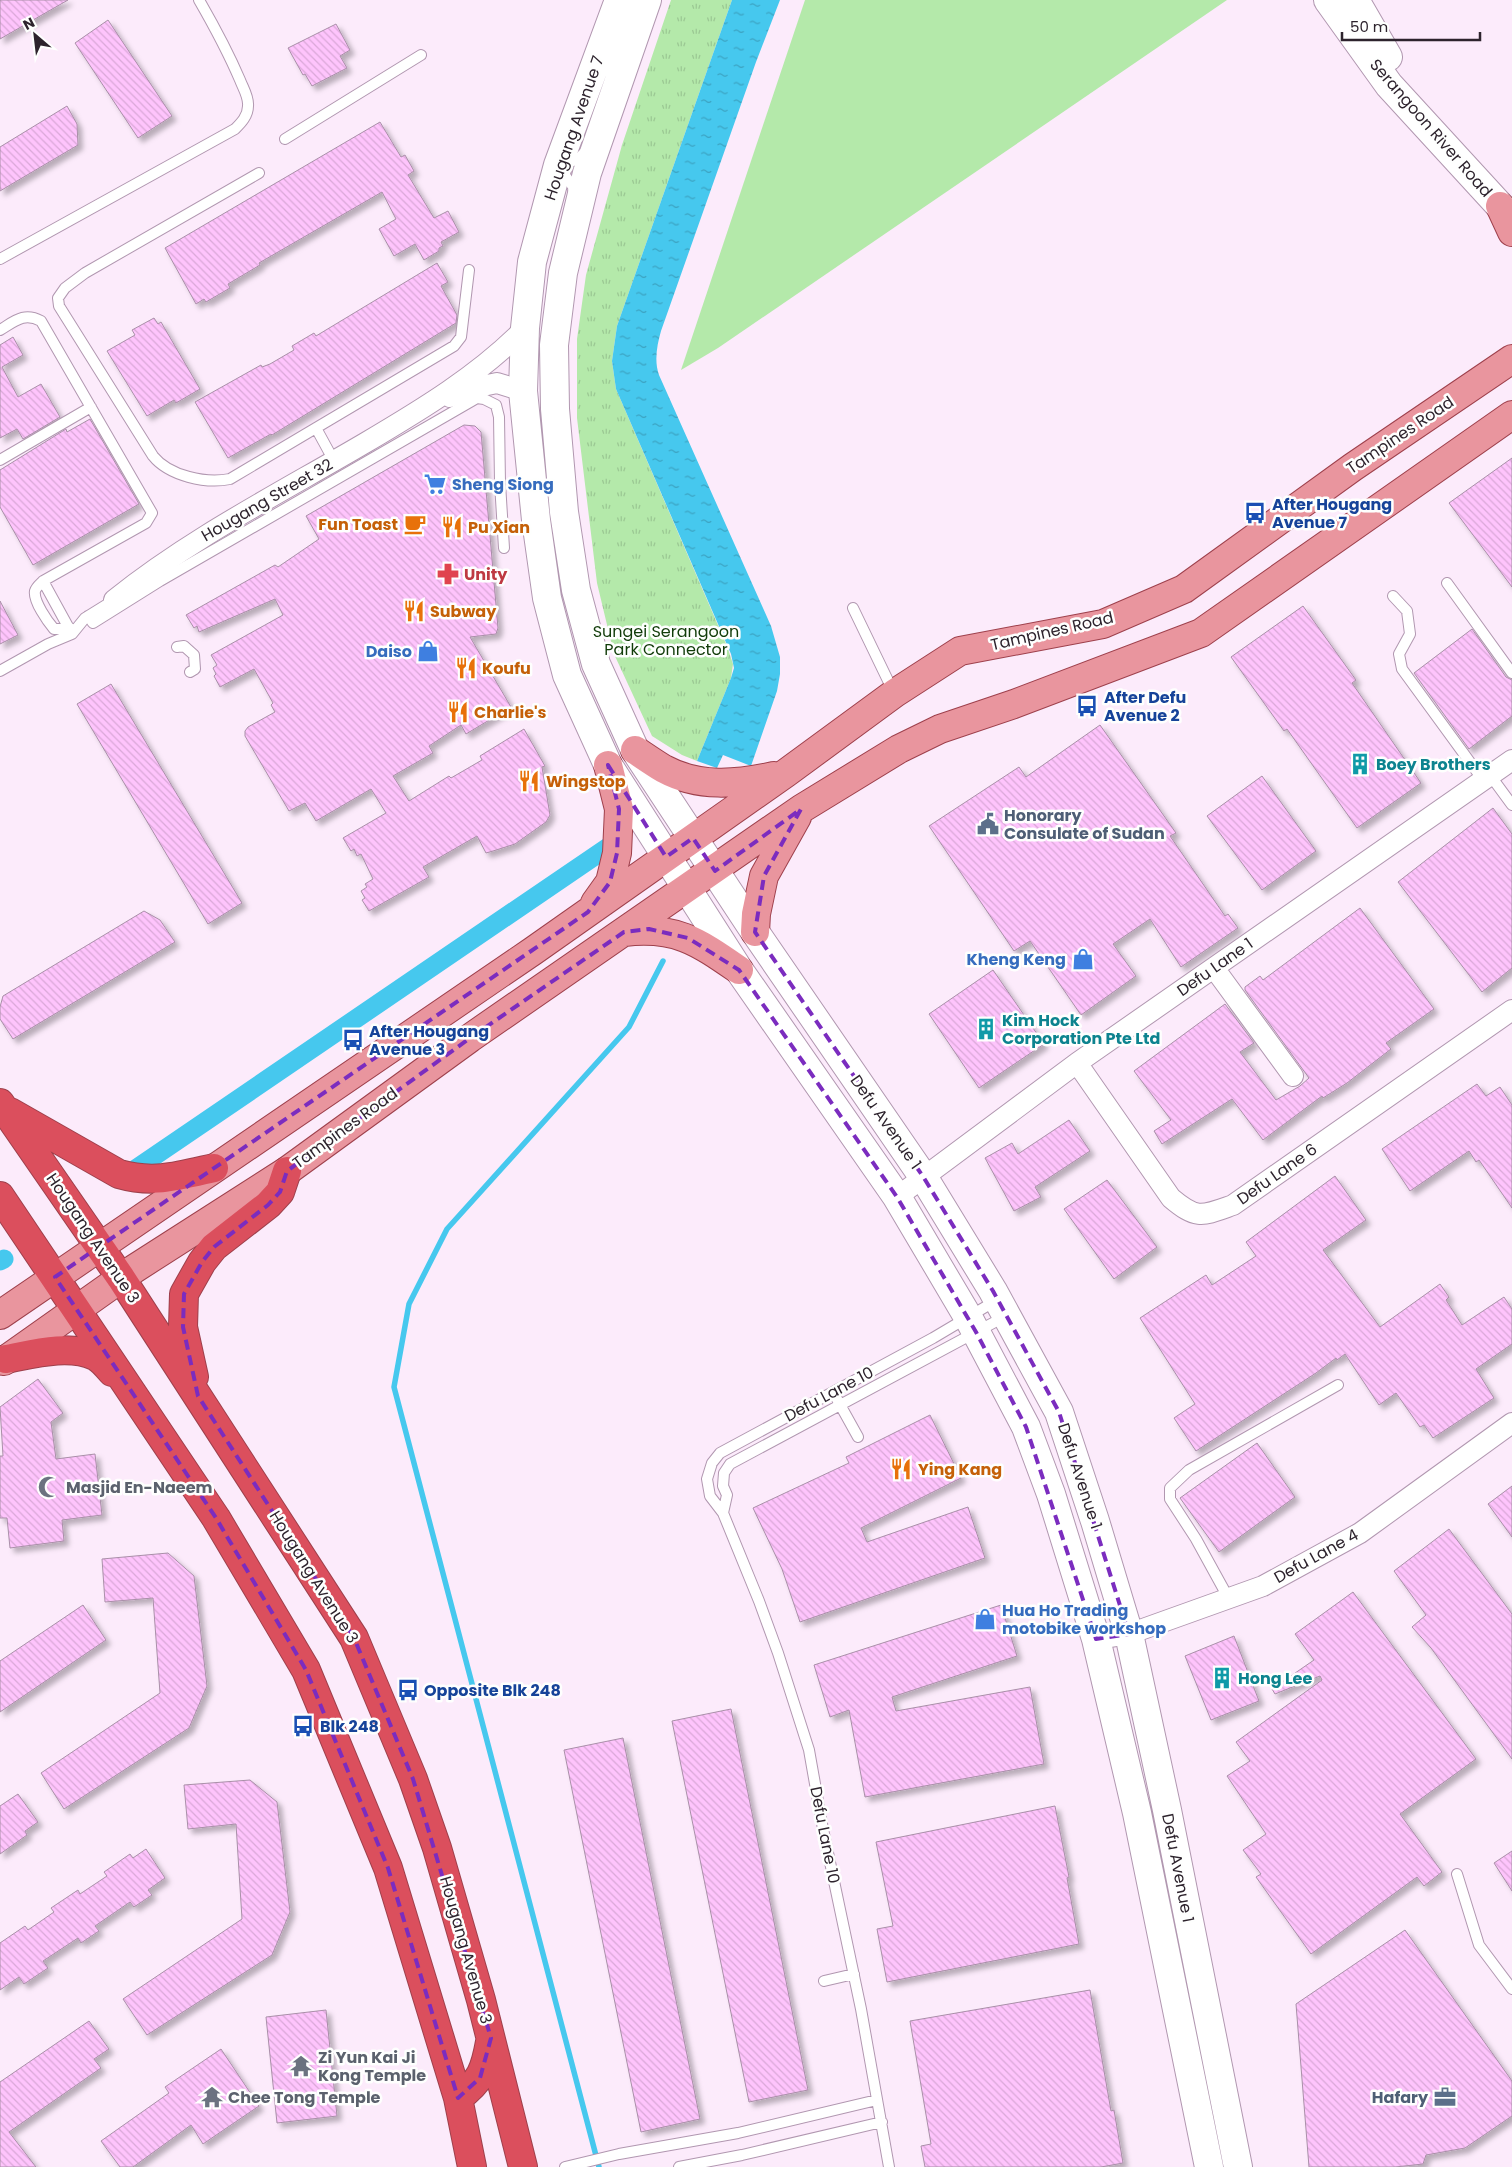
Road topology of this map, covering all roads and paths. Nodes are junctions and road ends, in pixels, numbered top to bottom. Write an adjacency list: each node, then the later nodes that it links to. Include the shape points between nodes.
1 (199, 0): 14 (lane, via 227,50 247,97 247,115 241,123 218,139)
2 (619, 0): 9 (main road, Hougang Avenue 7)
3 (646, 0): 7 (main road, Hougang Avenue 7)
4 (1328, 0): 11 (main road, Serangoon River Road, via 1390,85)
5 (1355, 0): 11 (main road, Serangoon River Road, via 1394,66)
6 (422, 55): 8 (lane)
7 (600, 137): 9 (lane, via 577,160); 12 (main road, Hougang Avenue 7)
8 (285, 138)
9 (558, 165): 12 (lane, via 573,187); 16 (main road, Hougang Avenue 7, via 532,262)
10 (259, 173): 23 (lane, via 85,273 65,288 58,298 59,306 161,465 194,479 216,482 230,479)
11 (1507, 203): 13 (main road)
12 (578, 211): 39 (main road, Hougang Avenue 7, via 563,273 554,345 561,480 576,590 596,664)
13 (1512, 232)
14 (0, 260)
15 (468, 270): 23 (lane, via 458,342)
16 (524, 328): 19 (main road, Hougang Avenue 7); 21 (street, Hougang Street 32, via 508,346)
17 (0, 330): 20 (lane, via 22,317 31,316 41,321)
18 (1512, 358): 38 (main road, Tampines Road, via 1184,589 1103,624 960,651)
19 (523, 391): 21 (street, Hougang Street 32, via 497,383 473,388); 41 (main road, Hougang Avenue 7, via 547,598 567,675)
20 (92, 407): 24 (lane); 27 (lane, via 152,513 146,523)
21 (426, 408): 25 (street, Hougang Street 32)
22 (1512, 415): 45 (main road, Tampines Road, via 1201,633 940,729 899,749)
23 (316, 428): 25 (lane)
24 (0, 460)
25 (334, 461): 30 (street, Hougang Street 32, via 198,541 146,574)
26 (504, 548): 32 (lane, via 500,417 496,405 477,398 93,623)
27 (43, 580): 33 (lane); 33 (lane, via 35,596 48,621 54,629)
28 (1447, 583): 37 (lane)
29 (1393, 596): 43 (lane, via 1407,611 1410,634 1399,654 1402,670)
30 (114, 600): 32 (lane)
31 (853, 608): 38 (lane)
32 (88, 616): 33 (lane)
33 (71, 631): 35 (lane)
34 (177, 648): 36 (lane, via 184,646 194,656 195,669)
35 (0, 671)
36 (190, 672)
37 (1512, 673)
38 (895, 693): 42 (main road, Tampines Road)
39 (635, 750): 42 (main road, via 665,769 695,781 750,781); 46 (main road, Hougang Avenue 7)
40 (1512, 760): 43 (street, Defu Lane 1)
41 (608, 765): 47 (main road, Hougang Avenue 7); 50 (main road, via 619,809 617,853 610,882)
42 (786, 773): 46 (main road, Tampines Road)
43 (1486, 778): 44 (lane); 53 (street, Defu Lane 1)
44 (1512, 805)
45 (801, 809): 48 (main road, Tampines Road); 52 (main road, via 764,876)
46 (693, 838): 47 (main road, Tampines Road); 48 (main road)
47 (666, 856): 49 (main road); 50 (main road, Tampines Road)
48 (715, 871): 49 (main road, Tampines Road); 52 (main road, Defu Avenue 1)
49 (687, 889): 51 (main road, Tampines Road); 54 (main road, Defu Avenue 1)
50 (588, 912): 59 (main road, Tampines Road)
51 (624, 932): 54 (main road, via 649,930 688,938); 60 (main road, Tampines Road, via 470,1038)
52 (755, 932): 61 (main road, Defu Avenue 1)
53 (1214, 968): 56 (street, Defu Lane 1); 57 (street)
54 (739, 970): 63 (main road, Defu Avenue 1)
55 (1512, 1010): 56 (street, Defu Lane 6, via 1233,1205 1206,1214 1187,1212 1171,1198)
56 (1077, 1063): 61 (street, Defu Lane 1)
57 (1293, 1076)
58 (2, 1106): 59 (highway, via 119,1174 138,1180); 64 (highway, Hougang Avenue 3)
59 (214, 1168): 64 (main road, Tampines Road)
60 (287, 1171): 66 (main road, Tampines Road); 75 (highway, via 280,1192 214,1247 184,1294 183,1327)
61 (924, 1178): 63 (street, Defu Lane 1); 67 (main road, Defu Avenue 1)
62 (0, 1196): 65 (highway)
63 (897, 1197): 70 (main road, Defu Avenue 1)
64 (99, 1246): 65 (main road, Tampines Road); 66 (highway, Hougang Avenue 3)
65 (55, 1277): 68 (highway); 69 (main road, Tampines Road)
66 (121, 1278): 68 (main road, Tampines Road); 75 (highway, Hougang Avenue 3)
67 (1002, 1308): 70 (lane, Defu Lane 10); 70 (lane, Defu Lane 10); 81 (main road, Defu Avenue 1, via 1059,1412)
68 (76, 1310): 71 (main road, Tampines Road); 73 (highway)
69 (0, 1315)
70 (972, 1324): 74 (lane, Defu Lane 10); 76 (lane, Defu Lane 10); 82 (main road, Defu Avenue 1, via 1026,1426 1051,1494)
71 (3, 1361): 73 (highway, via 39,1353 83,1352 97,1357)
72 (1338, 1384): 80 (lane, via 1189,1470 1170,1488 1170,1500)
73 (129, 1388): 88 (highway, via 216,1518 306,1670 388,1868)
74 (833, 1392): 76 (lane); 79 (lane, Defu Lane 10, via 720,1453 712,1463 707,1480 710,1496)
75 (198, 1396): 87 (highway, Hougang Avenue 3, via 354,1638 413,1779 434,1840)
76 (841, 1406): 78 (lane); 79 (lane, Defu Lane 10, via 730,1464 724,1473 723,1486 727,1495)
77 (1512, 1423): 80 (street, Defu Lane 4, via 1360,1533 1263,1586)
78 (858, 1437)
79 (723, 1513): 84 (lane, Defu Lane 10, via 778,1653 809,1750)
80 (1229, 1599): 81 (street, Defu Lane 4)
81 (1129, 1634): 82 (street, Defu Lane 4); 97 (main road, Defu Avenue 1)
82 (1096, 1639): 96 (main road, Defu Avenue 1, via 1137,1814)
83 (1457, 1874): 86 (lane, via 1479,1945)
84 (854, 1974): 85 (lane); 89 (lane, Defu Lane 10)
85 (824, 1981)
86 (1512, 1988)
87 (491, 2038): 88 (highway, via 487,2062 480,2078); 92 (highway, Hougang Avenue 3)
88 (458, 2098): 91 (highway)
89 (877, 2100): 90 (lane, Defu Lane 10); 93 (lane, via 738,2133)
90 (882, 2122): 94 (lane, via 742,2156); 95 (lane, Defu Lane 10)
91 (472, 2167)
92 (522, 2167)
93 (565, 2167)
94 (678, 2167)
95 (889, 2167)
96 (1209, 2167)
97 (1238, 2167)

